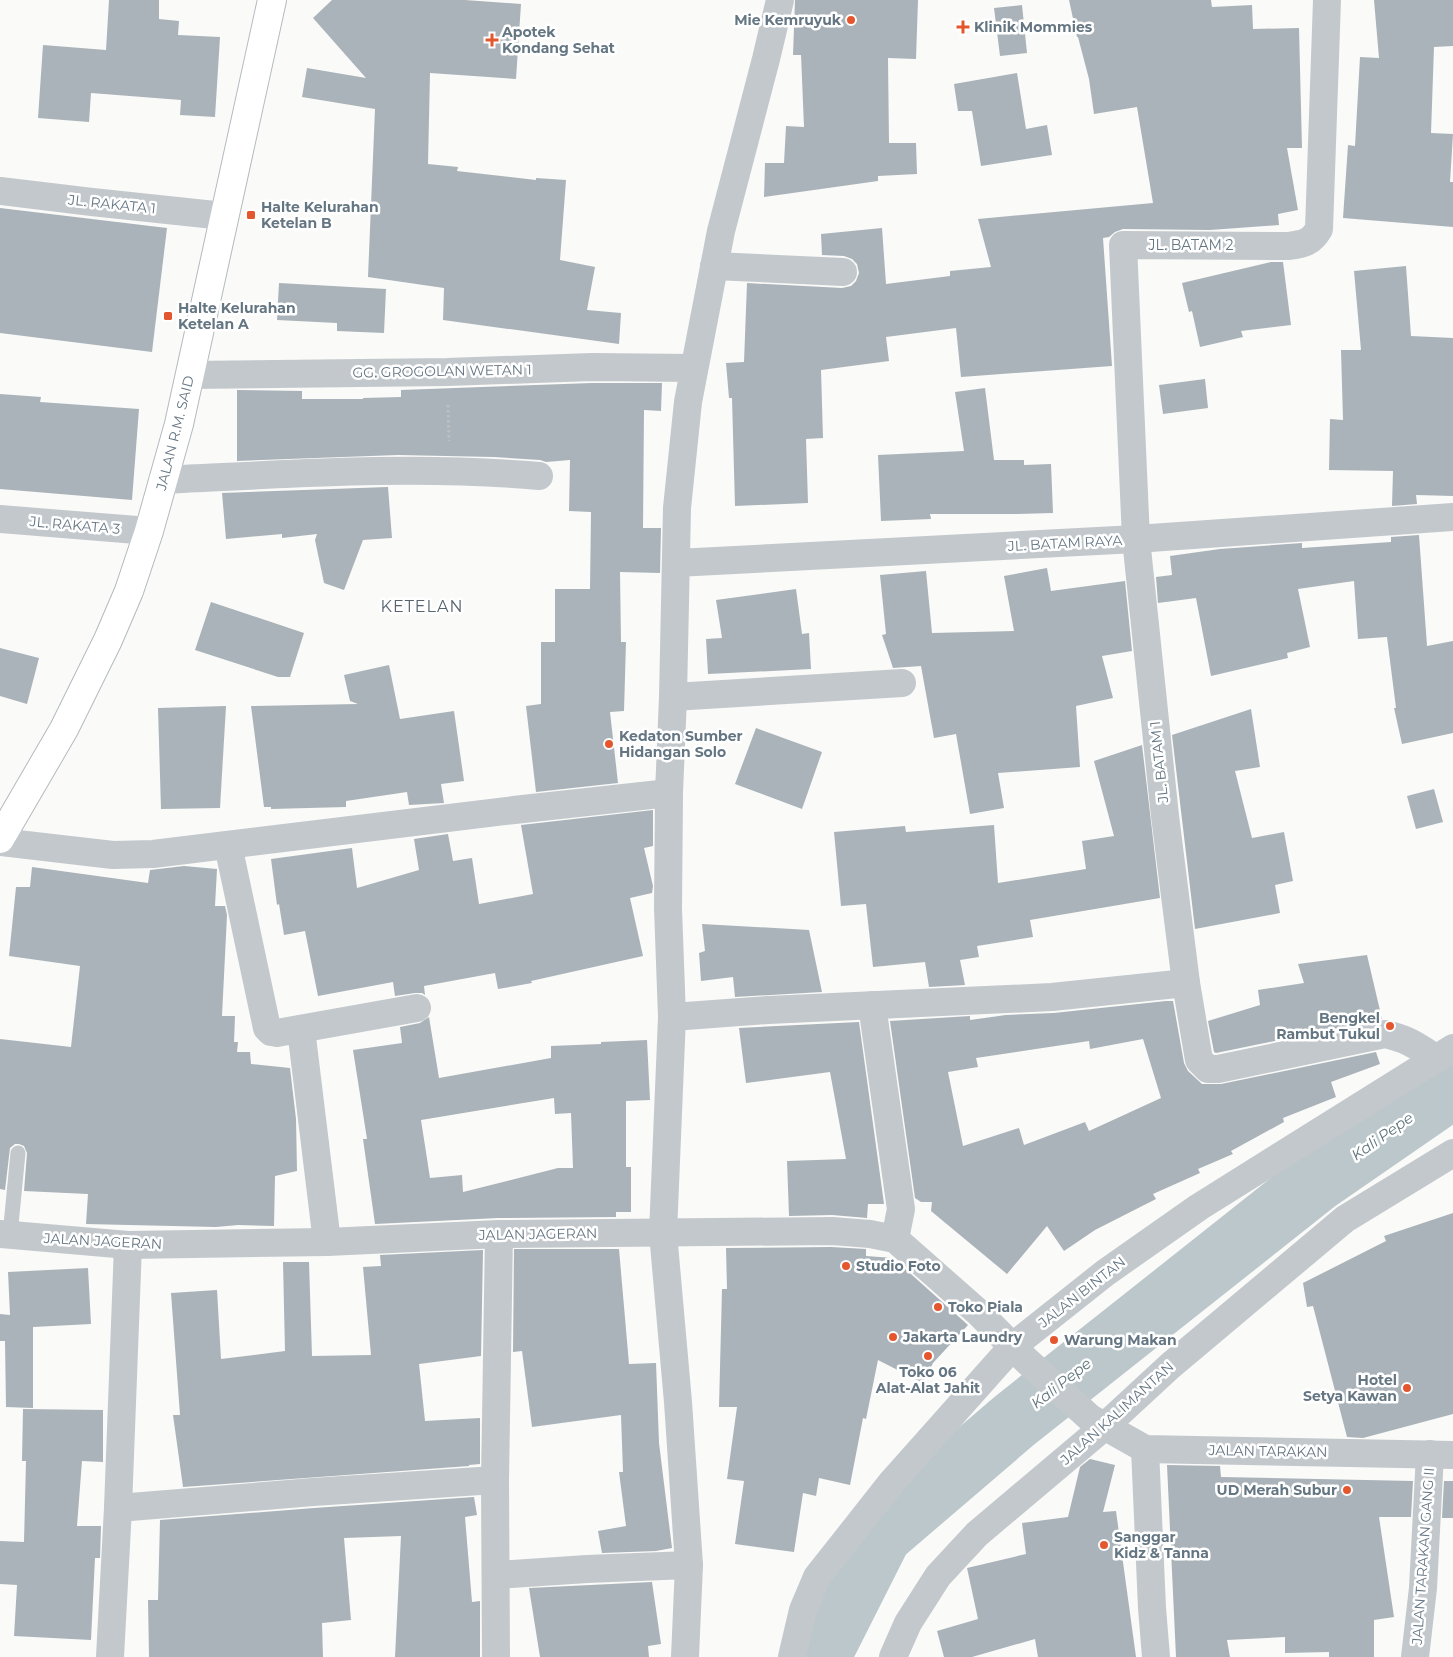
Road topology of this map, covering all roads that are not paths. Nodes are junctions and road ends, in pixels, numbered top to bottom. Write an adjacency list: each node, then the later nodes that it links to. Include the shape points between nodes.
1 (272, 0): 5 (main road, JALAN R.M. SAID)
2 (780, 0): 6 (street)
3 (1327, 0): 15 (street, JL. BATAM 2, via 1319,229 1314,237 1304,244 1289,246 1123,245)
4 (0, 191): 5 (street, JL. RAKATA 1)
5 (224, 216): 9 (main road, JALAN R.M. SAID)
6 (714, 266): 7 (street); 8 (street)
7 (843, 272)
8 (694, 368): 9 (street, GG. GROGOLAN WETAN 1); 16 (street, via 677,508)
9 (190, 375): 11 (main road, JALAN R.M. SAID)
10 (539, 476): 11 (street, via 335,472)
11 (163, 480): 14 (main road, JALAN R.M. SAID)
12 (1453, 517): 15 (street, JL. BATAM RAYA)
13 (0, 519): 14 (street, JL. RAKATA 3)
14 (149, 531): 20 (main road, JALAN R.M. SAID, via 108,640 64,730)
15 (1136, 540): 16 (street, JL. BATAM RAYA); 22 (street, JL. BATAM 1)
16 (676, 563): 18 (street)
17 (902, 683): 18 (street)
18 (673, 696): 19 (street)
19 (669, 793): 21 (street); 25 (street, via 668,908)
20 (0, 841): 21 (street, via 112,855 153,854)
21 (228, 845): 26 (street, via 267,1028 277,1033)
22 (1186, 983): 23 (street, via 1052,996); 27 (street, JL. BATAM 1, via 1199,1060 1208,1069 1385,1034)
23 (872, 1005): 25 (street); 33 (street, via 901,1208)
24 (417, 1008): 26 (street)
25 (672, 1017): 30 (street)
26 (301, 1029): 34 (street)
27 (1445, 1054): 36 (street, JALAN BINTAN, via 1200,1207 1105,1273)
28 (18, 1153): 32 (lane)
29 (1453, 1153): 37 (street, JALAN KALIMANTAN, via 1345,1219)
30 (663, 1233): 31 (street, JALAN JAGERAN); 33 (street, JALAN JAGERAN, via 832,1231); 42 (street)
31 (499, 1234): 34 (street, JALAN JAGERAN); 40 (street)
32 (5, 1235): 35 (street, JALAN JAGERAN)
33 (895, 1238): 36 (street)
34 (327, 1242): 35 (street, JALAN JAGERAN)
35 (128, 1246): 41 (street)
36 (1020, 1354): 37 (street, JALAN TARAKAN); 47 (street, JALAN BINTAN, via 892,1482 818,1577 803,1610)
37 (1098, 1422): 38 (street, JALAN TARAKAN); 48 (street, JALAN KALIMANTAN, via 977,1534 938,1576 908,1623)
38 (1145, 1449): 39 (street, JALAN TARAKAN); 49 (street)
39 (1442, 1455): 50 (street, JALAN TARAKAN GANG II)
40 (495, 1480): 41 (street); 43 (street)
41 (118, 1508): 44 (street)
42 (689, 1565): 43 (street); 46 (street)
43 (496, 1575): 45 (street)
44 (110, 1657)
45 (496, 1657)
46 (685, 1657)
47 (792, 1657)
48 (893, 1657)
49 (1156, 1657)
50 (1415, 1657)

